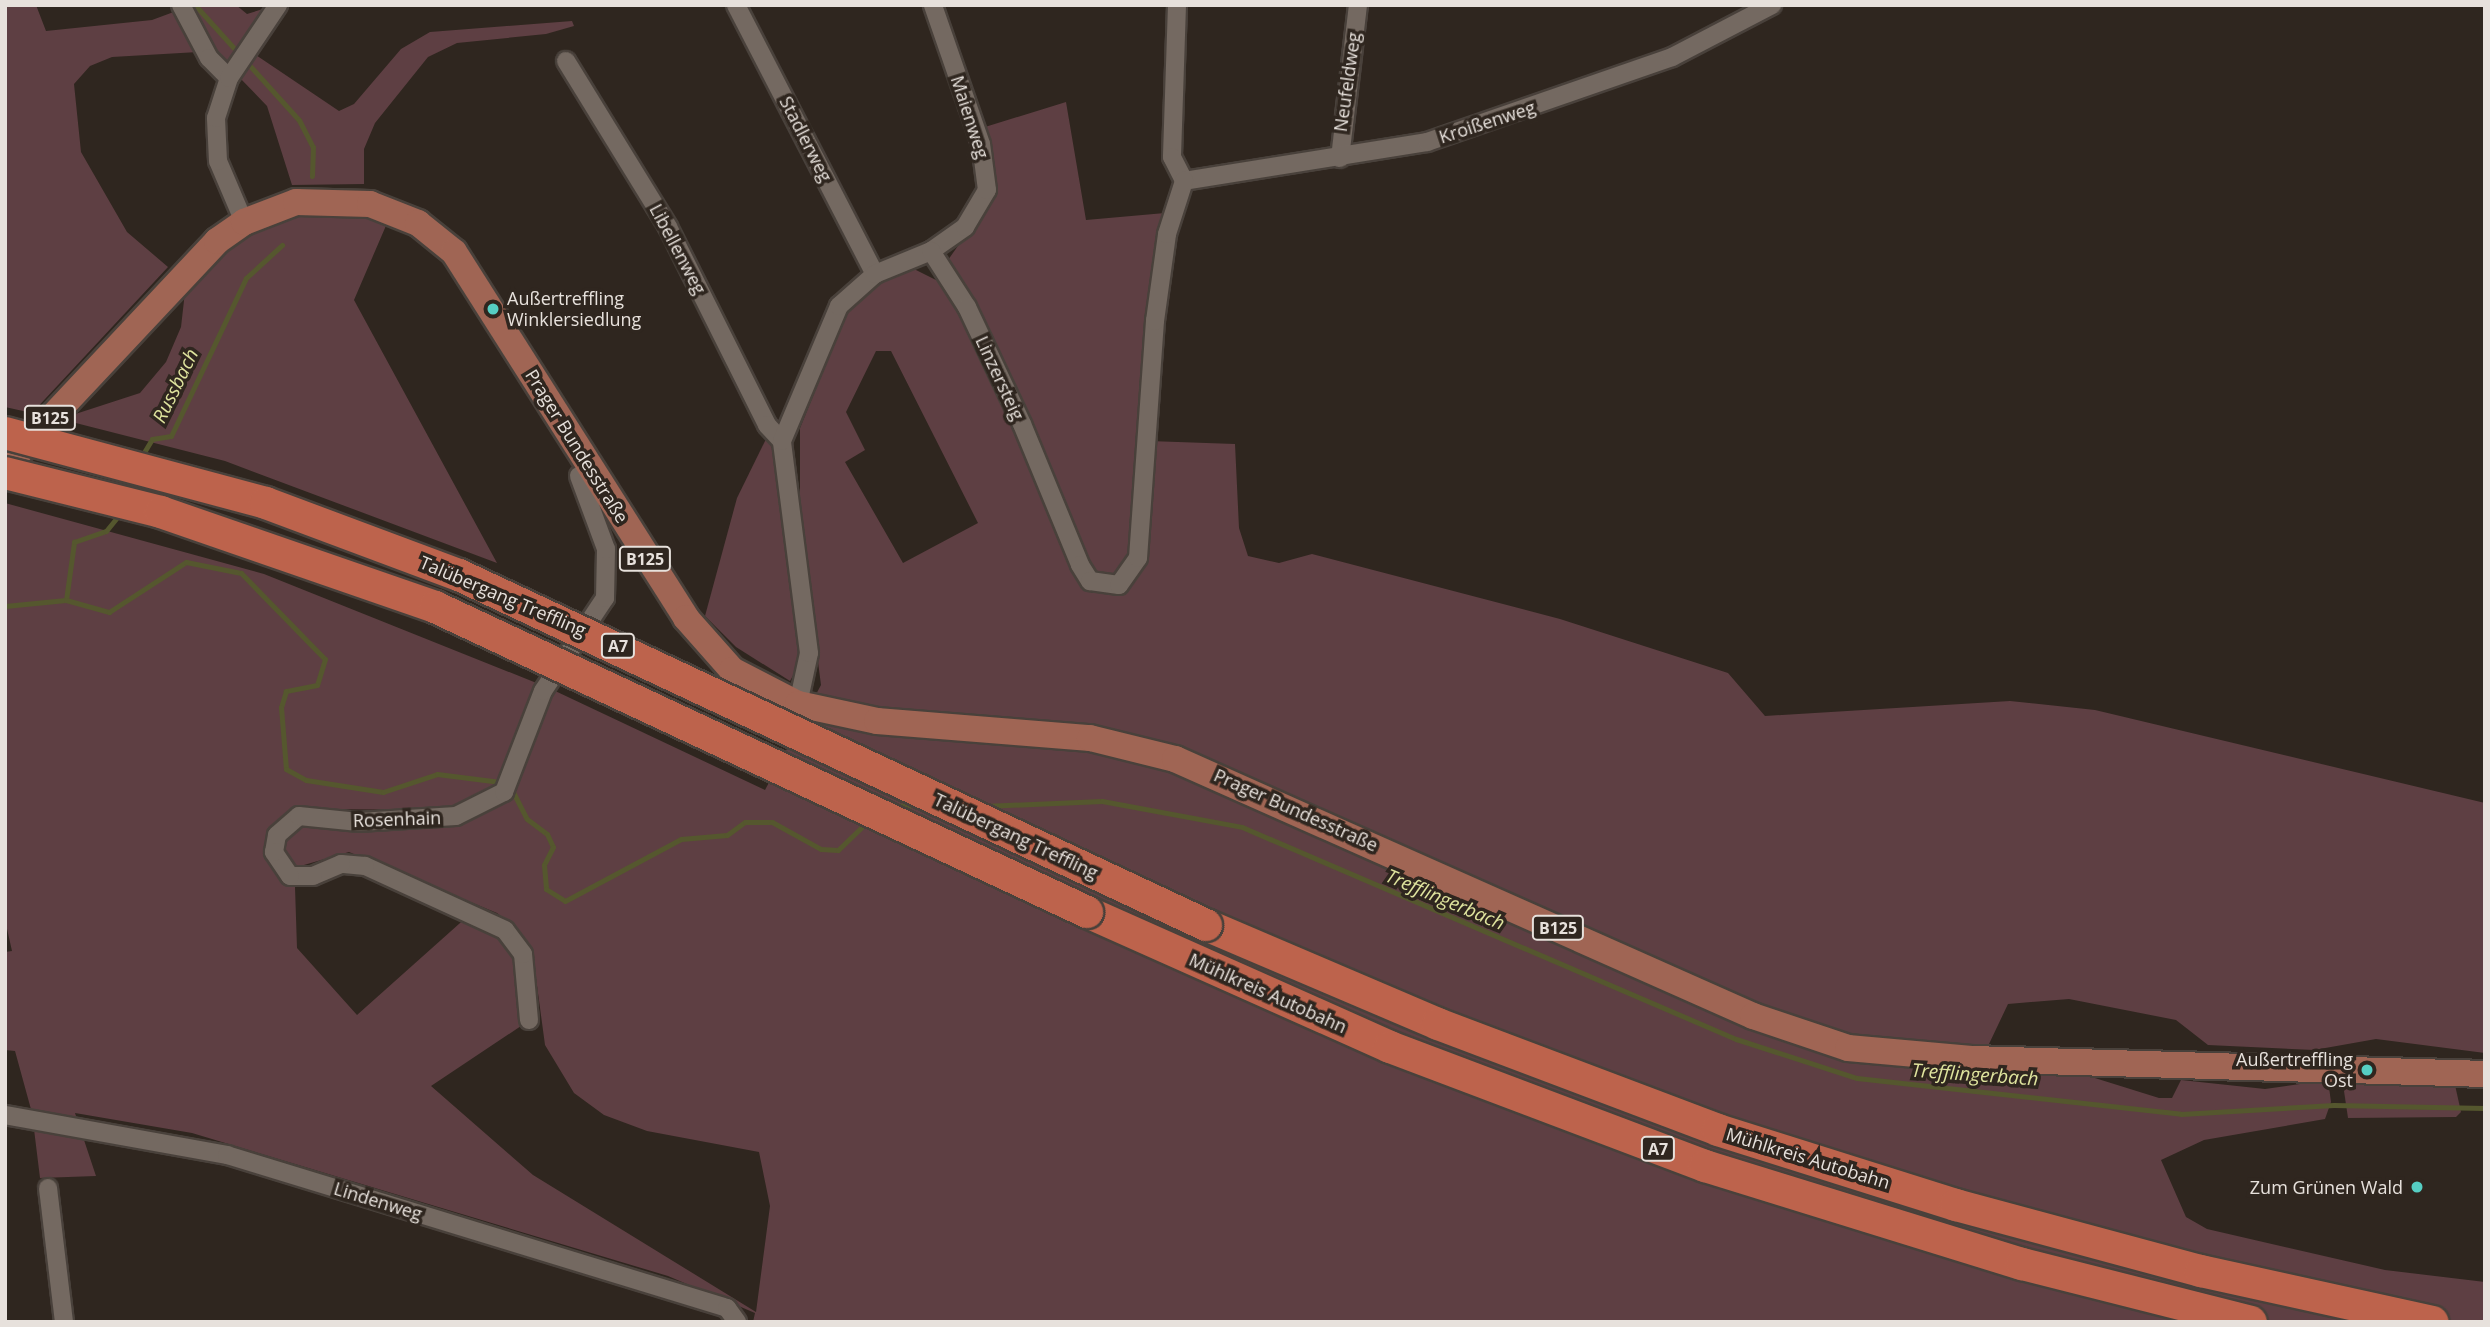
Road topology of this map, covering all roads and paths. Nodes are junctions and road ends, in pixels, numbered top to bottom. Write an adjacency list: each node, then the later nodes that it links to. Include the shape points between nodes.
1 (181, 5): 9 (street, via 209,58)
2 (278, 5): 9 (street)
3 (736, 5): 14 (street, Stadlerweg)
4 (933, 5): 13 (street, Maienweg, via 981,144 986,190 965,227)
5 (1177, 5): 11 (street, via 1172,157)
6 (1359, 5): 10 (street, Neufeldweg)
7 (1772, 5): 10 (street, Kroißenweg, via 1672,57 1509,116 1417,145)
8 (566, 61): 16 (street, Libellenweg, via 668,227 767,425)
9 (232, 74): 12 (street, via 216,118 218,161)
10 (1340, 158): 11 (street, Kroißenweg)
11 (1184, 181): 13 (street, Linzersteig, via 1167,234 1155,321 1138,558 1119,585 1090,580 1080,565 967,307)
12 (244, 222): 17 (main road, B125, via 196,259); 20 (main road, Prager Bundesstraße / B125, via 320,199 397,213 454,252 681,611 732,670)
13 (931, 251): 14 (street)
14 (875, 274): 16 (street, via 839,306)
15 (5, 433): 22 (highway, Talübergang Treffling / A7, bridge, via 266,503 459,575)
16 (782, 441): 20 (street, via 809,653)
17 (5, 467)
18 (5, 473): 21 (highway, Talübergang Treffling / A7, bridge, via 256,542 435,607)
19 (579, 476): 23 (street, Rosenhain, via 606,549 609,583 596,618 543,691 504,792 456,816 359,822 299,816 277,835 274,852 290,876 352,863 488,919 523,954)
20 (798, 704): 24 (main road, Prager Bundesstraße / B125, via 877,721 1090,738 1175,759 1761,1019 1848,1048 1972,1059)
21 (1087, 912): 29 (highway, Mühlkreis Autobahn / A7, via 1390,1047 1705,1166 2022,1264)
22 (1206, 925): 30 (highway, Mühlkreis Autobahn / A7, via 1438,1024 1718,1130 2034,1226)
23 (529, 1020)
24 (2485, 1074)
25 (5, 1115): 28 (street, Lindenweg, via 227,1155 727,1308)
26 (48, 1188): 27 (street)
27 (64, 1322)
28 (737, 1322)
29 (2251, 1322)
30 (2432, 1322)

